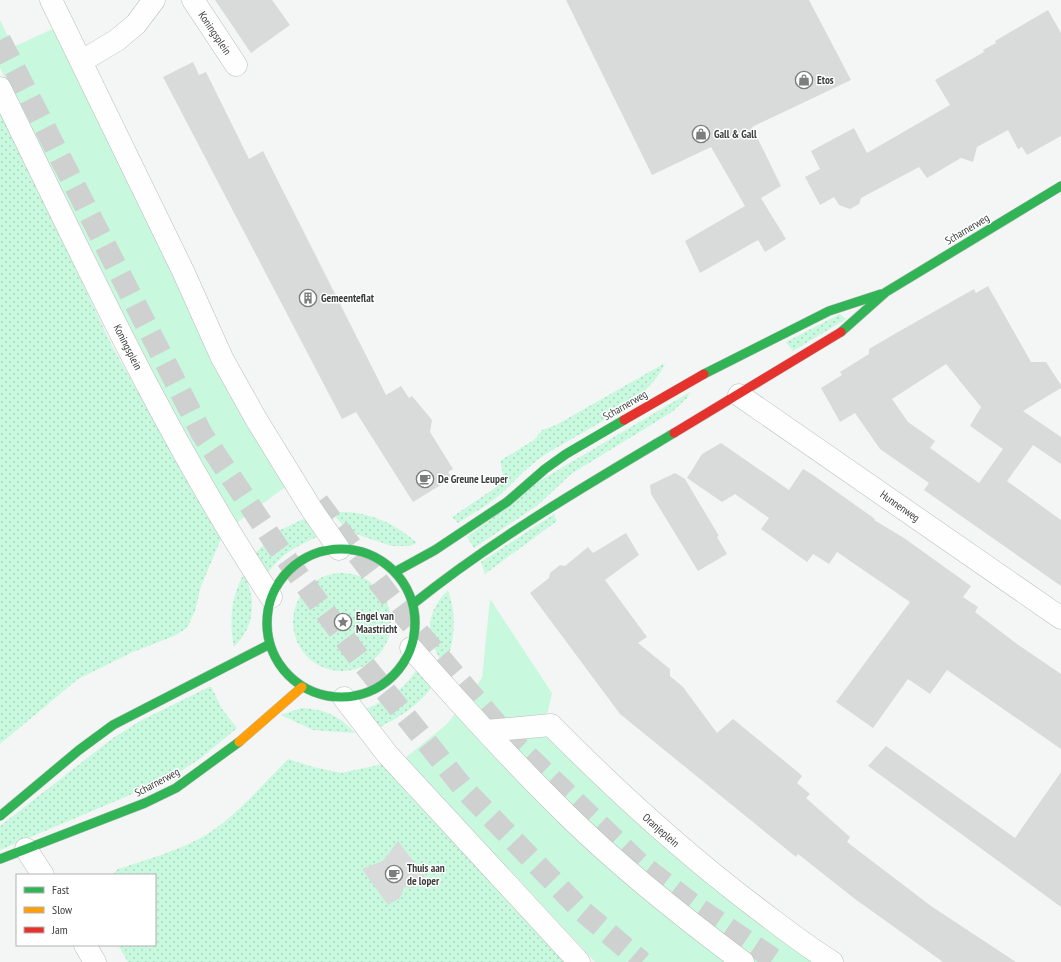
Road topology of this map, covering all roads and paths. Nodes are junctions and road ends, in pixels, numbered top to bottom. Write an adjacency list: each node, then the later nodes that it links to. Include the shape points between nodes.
1 (51, 0): 4 (street)
2 (154, 0): 4 (street, via 136,24 117,40)
3 (193, 0): 5 (street, Koningsplein)
4 (82, 61): 10 (street, via 222,358 256,419)
5 (236, 65)
6 (0, 88): 12 (street, Koningsplein, via 167,423 226,527)
7 (1061, 186): 8 (street, Scharnerweg)
8 (886, 292): 9 (street, Scharnerweg, via 844,330); 11 (street, Scharnerweg, via 829,311 692,380 566,454 545,468 507,502 435,550)
9 (739, 394): 13 (street, Scharnerweg, via 585,486 450,574); 14 (street, Hunnenweg)
10 (339, 549): 11 (street, via 364,553 386,564); 12 (street, via 318,553 298,563 282,578)
11 (395, 572): 13 (street, via 406,587)
12 (271, 597): 15 (street, via 267,625)
13 (413, 604): 16 (street, via 415,626)
14 (1061, 618)
15 (270, 644): 17 (street, via 278,664); 20 (street, via 113,726)
16 (411, 648): 18 (street, via 406,659 390,679 369,692); 19 (street)
17 (302, 687): 18 (street, via 322,695); 21 (street, Scharnerweg, via 237,743 176,788 145,803)
18 (344, 698): 26 (street, via 392,759)
19 (486, 731): 27 (street, via 622,866); 28 (street, Oranjeplein, via 551,725 650,821 694,859 808,947)
20 (1, 812)
21 (26, 849): 22 (street, Scharnerweg); 23 (street)
22 (0, 860)
23 (42, 874)
24 (86, 946): 25 (street)
25 (95, 962)
26 (579, 962)
27 (742, 962)
28 (832, 962)

